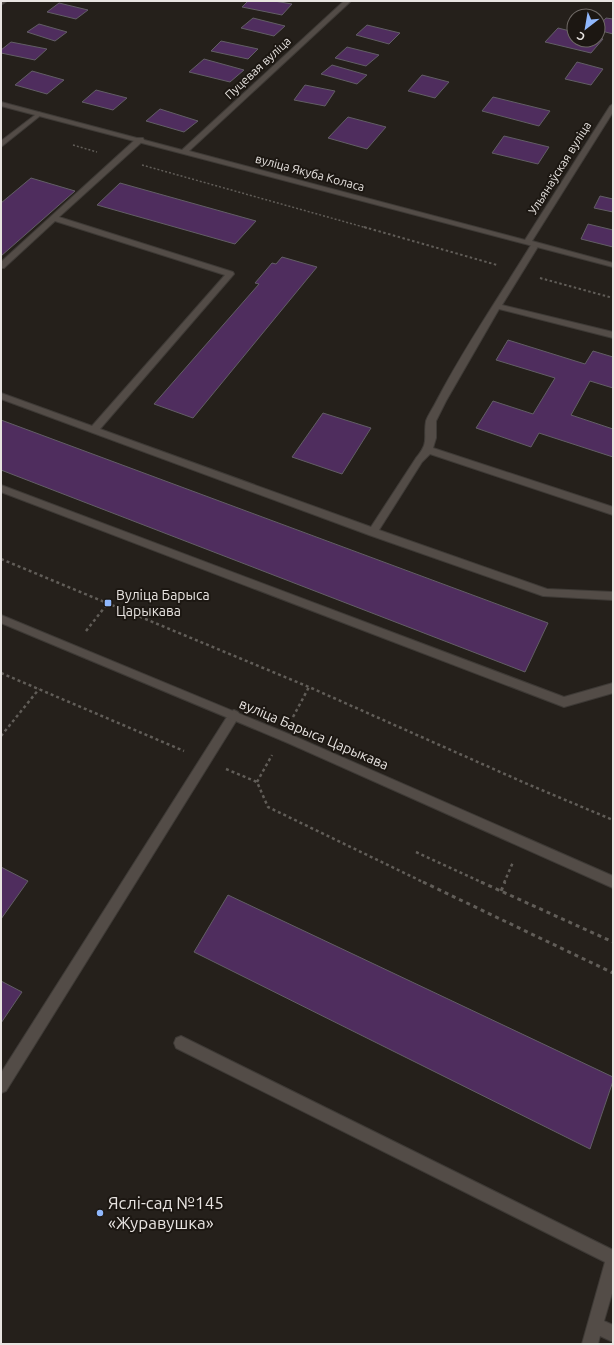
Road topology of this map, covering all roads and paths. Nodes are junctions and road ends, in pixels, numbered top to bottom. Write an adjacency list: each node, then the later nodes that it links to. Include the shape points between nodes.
1 (4, 1): 3 (street)
2 (348, 1): 10 (street, Пуцевая вуліца)
3 (1, 3)
4 (1, 104): 6 (street, вуліца Якуба Коласа)
5 (613, 106): 13 (street, Ульянаўская вуліца)
6 (38, 114): 7 (street, вуліца Якуба Коласа); 8 (street)
7 (140, 140): 10 (street, вуліца Якуба Коласа); 11 (street)
8 (1, 145)
9 (73, 145): 11 (path)
10 (184, 152): 13 (street, вуліца Якуба Коласа)
11 (119, 159): 12 (street); 16 (path)
12 (54, 218): 14 (street); 21 (street, via 230,274)
13 (531, 244): 15 (street, вуліца Якуба Коласа); 16 (street, Ульянаўская вуліца)
14 (1, 266)
15 (613, 266)
16 (518, 272): 17 (path); 18 (street, Ульянаўская вуліца)
17 (613, 298)
18 (497, 306): 19 (street); 22 (street, Ульянаўская вуліца, via 431,421)
19 (613, 335)
20 (1, 396): 21 (street)
21 (94, 429): 25 (street)
22 (428, 450): 24 (street); 25 (street)
23 (1, 488): 32 (street, via 564,702)
24 (613, 511)
25 (373, 532): 27 (street, via 547,593)
26 (1, 559): 28 (path)
27 (613, 596)
28 (108, 603): 30 (path); 37 (path, via 309,687)
29 (1, 619): 30 (street, вуліца Барыса Царыкава)
30 (73, 649): 34 (street, вуліца Барыса Царыкава)
31 (1, 673): 33 (path)
32 (613, 688)
33 (39, 689): 35 (path); 36 (path)
34 (234, 715): 36 (street); 38 (street, вуліца Барыса Царыкава)
35 (1, 736)
36 (205, 760): 43 (path, via 257,782 268,807); 45 (street)
37 (613, 820)
38 (522, 842): 40 (street, вуліца Барыса Царыкава); 41 (path)
39 (416, 852): 41 (path)
40 (613, 882)
41 (501, 891): 42 (path)
42 (613, 942)
43 (613, 973)
44 (181, 1043): 46 (street)
45 (1, 1086)
46 (613, 1258)
47 (613, 1262): 48 (street)
48 (596, 1325): 49 (street); 50 (street)
49 (613, 1334)
50 (590, 1344)

